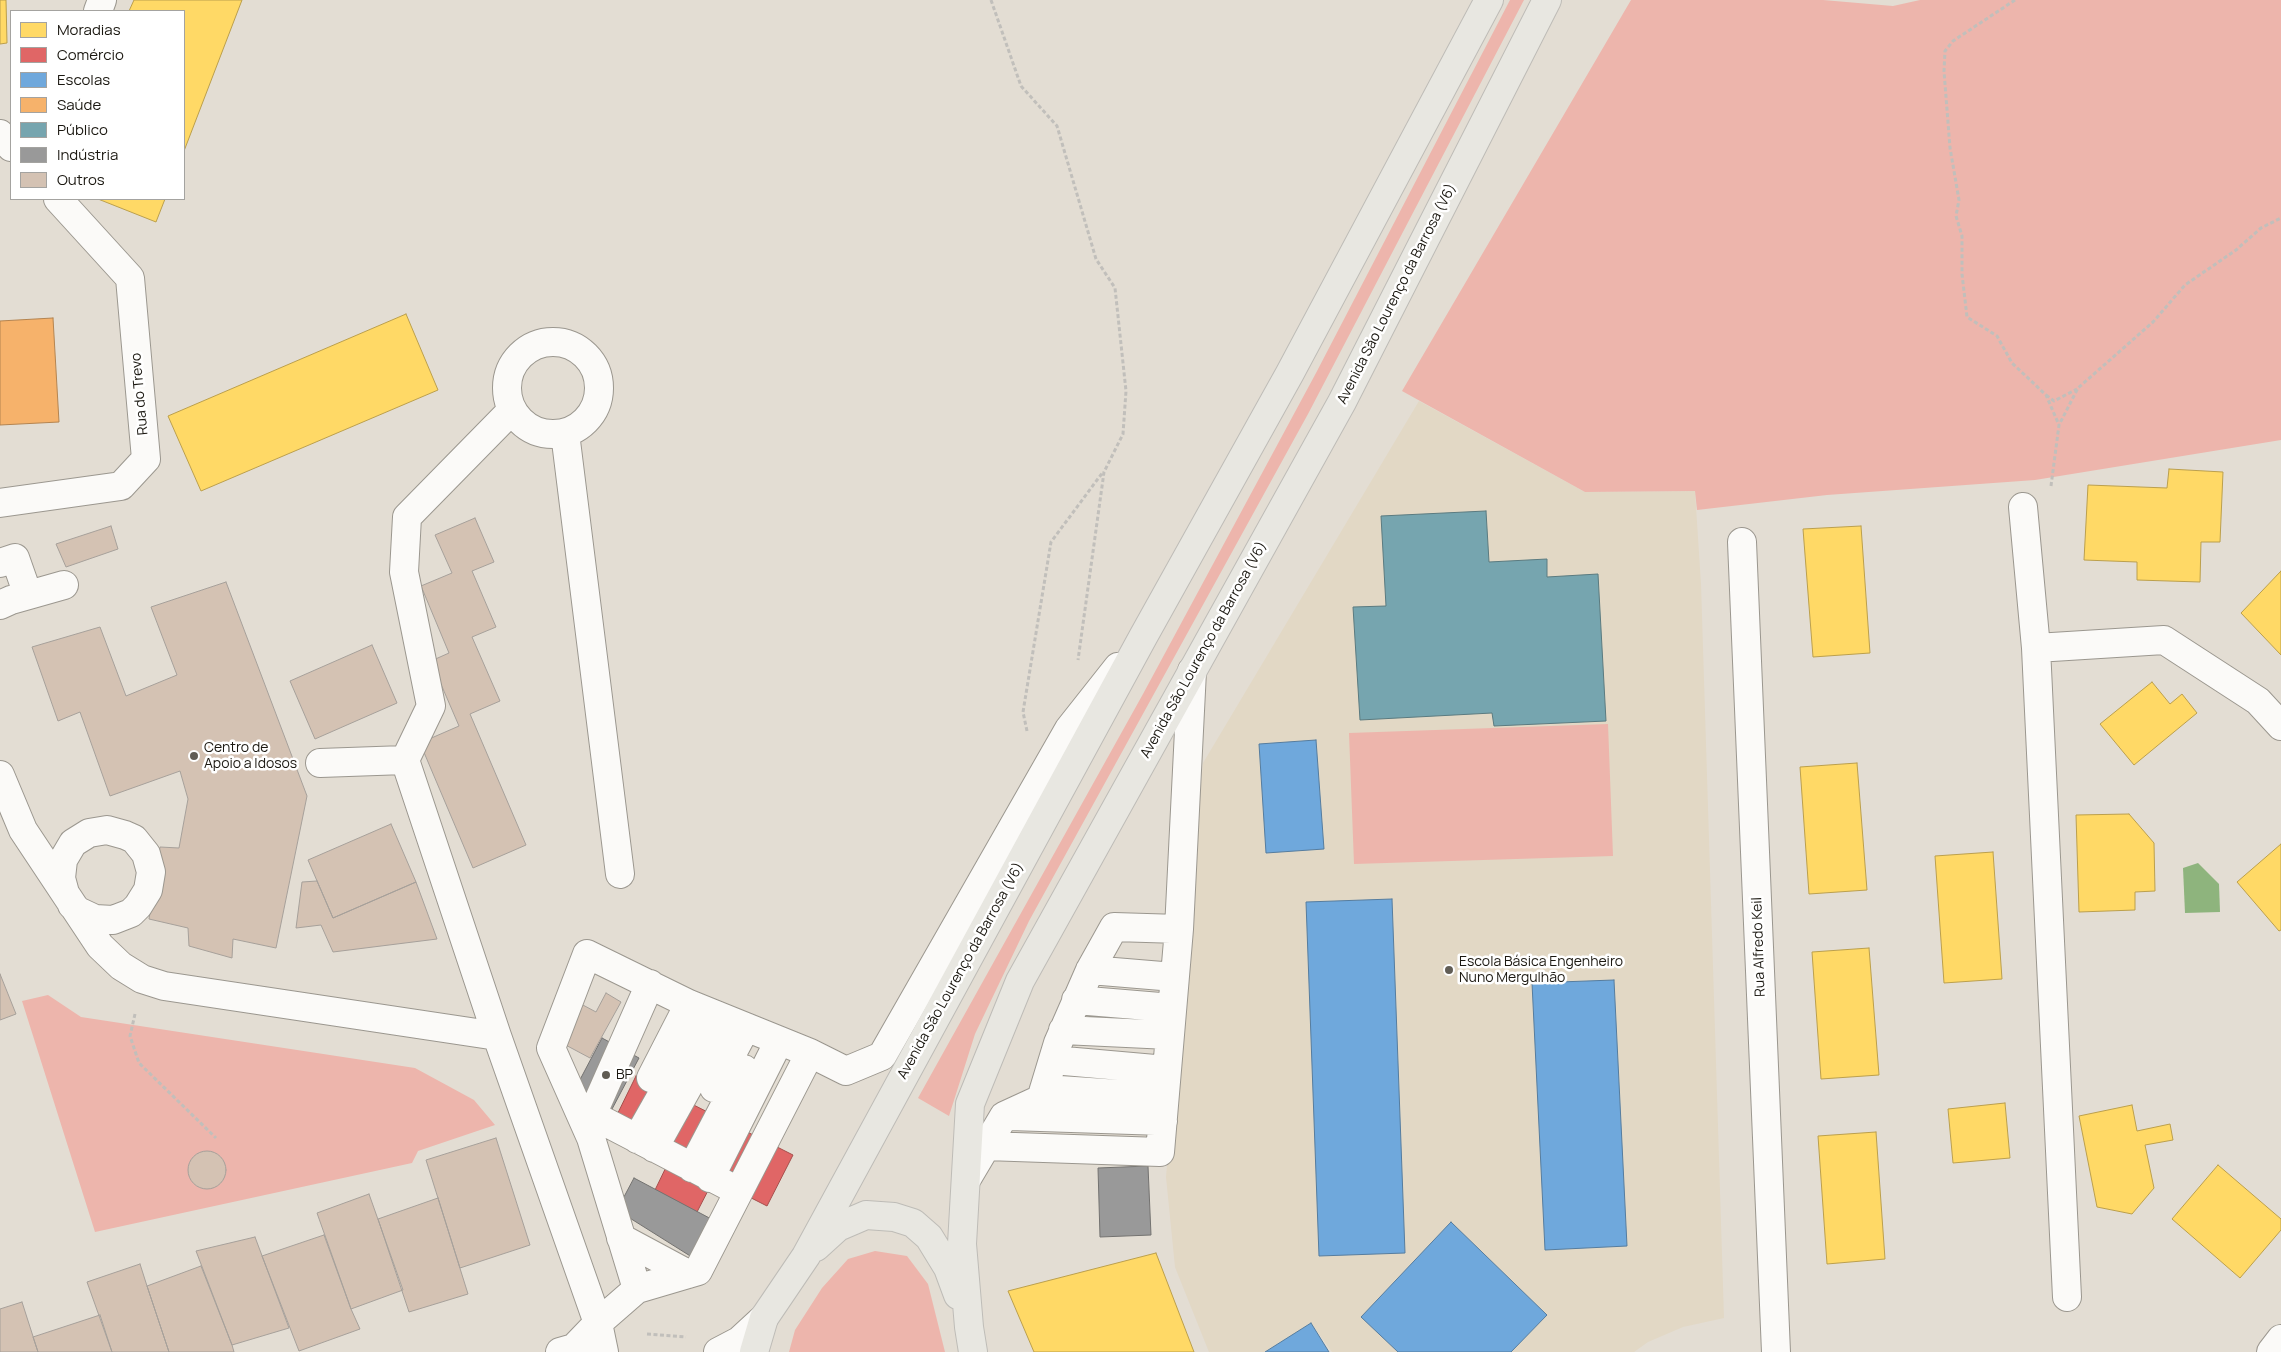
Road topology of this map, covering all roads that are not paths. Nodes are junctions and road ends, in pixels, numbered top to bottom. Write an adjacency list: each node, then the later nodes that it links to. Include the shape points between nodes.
1 (1489, 0): 15 (main road, Avenida São Lourenço da Barrosa (V6), via 1290,372)
2 (1547, 0): 17 (main road, Avenida São Lourenço da Barrosa (V6), via 1342,402)
3 (0, 134): 4 (street)
4 (10, 146)
5 (59, 200): 8 (street, Rua do Trevo, via 130,278 146,459 121,486)
6 (512, 410): 7 (street, via 521,423 536,432); 7 (street, via 506,382 511,366 525,349 540,342 561,342 577,348 595,368 599,384 598,401 580,426); 19 (street, via 407,517 404,572 431,706)
7 (565, 433): 22 (street)
8 (0, 503)
9 (2023, 507): 16 (street)
10 (1742, 542): 54 (street, Rua Alfredo Keil)
11 (0, 563): 13 (street, via 15,558)
12 (64, 585): 13 (street)
13 (28, 595): 14 (street)
14 (0, 605)
15 (1143, 636): 29 (street, via 1069,729 882,1056 846,1071); 42 (main road, Avenida São Lourenço da Barrosa (V6))
16 (2036, 648): 18 (street, via 2164,640 2258,702); 45 (street)
17 (1192, 672): 23 (street); 40 (main road, Avenida São Lourenço da Barrosa (V6), via 1020,981 970,1104)
18 (2281, 726)
19 (405, 760): 20 (street); 31 (street)
20 (320, 762)
21 (0, 775): 31 (street, via 23,830 100,946 120,966 142,979 164,986)
22 (620, 874)
23 (1179, 929): 24 (street, via 1114,927); 25 (street)
24 (1090, 970): 25 (street); 27 (street)
25 (1174, 977): 28 (street)
26 (650, 984): 29 (street); 39 (street, via 592,1116); 41 (street, via 587,954 551,1048 591,1138)
27 (1076, 1000): 28 (street); 30 (street)
28 (1172, 1008): 32 (street)
29 (752, 1030): 39 (street); 39 (street); 39 (street); 39 (street)
30 (1064, 1030): 32 (street); 33 (street)
31 (497, 1036): 47 (street)
32 (1169, 1036): 34 (street)
33 (1053, 1060): 34 (street); 35 (street)
34 (1166, 1070): 36 (street)
35 (1044, 1089): 36 (street); 37 (street, via 1041,1099)
36 (1163, 1109): 37 (street); 38 (street, via 1160,1152)
37 (1004, 1116): 38 (street)
38 (986, 1146): 40 (street)
39 (681, 1162): 43 (street, via 698,1271)
40 (966, 1180): 48 (main road, Avenida São Lourenço da Barrosa (V6), via 962,1244)
41 (621, 1238): 43 (street); 44 (street)
42 (806, 1256): 46 (main road, Avenida São Lourenço da Barrosa (V6)); 48 (main road, Avenida São Lourenço da Barrosa (V6), via 838,1227 866,1215 894,1217 913,1223 929,1237 948,1268)
43 (688, 1274): 44 (street)
44 (637, 1289): 47 (street)
45 (2067, 1297)
46 (764, 1318): 52 (street, via 740,1341); 53 (main road, Avenida São Lourenço da Barrosa (V6))
47 (598, 1323): 50 (street, via 574,1348); 51 (street)
48 (971, 1340)
49 (2281, 1340): 55 (street)
50 (560, 1352)
51 (604, 1352)
52 (718, 1352)
53 (754, 1352)
54 (1776, 1352)
55 (2271, 1352)

